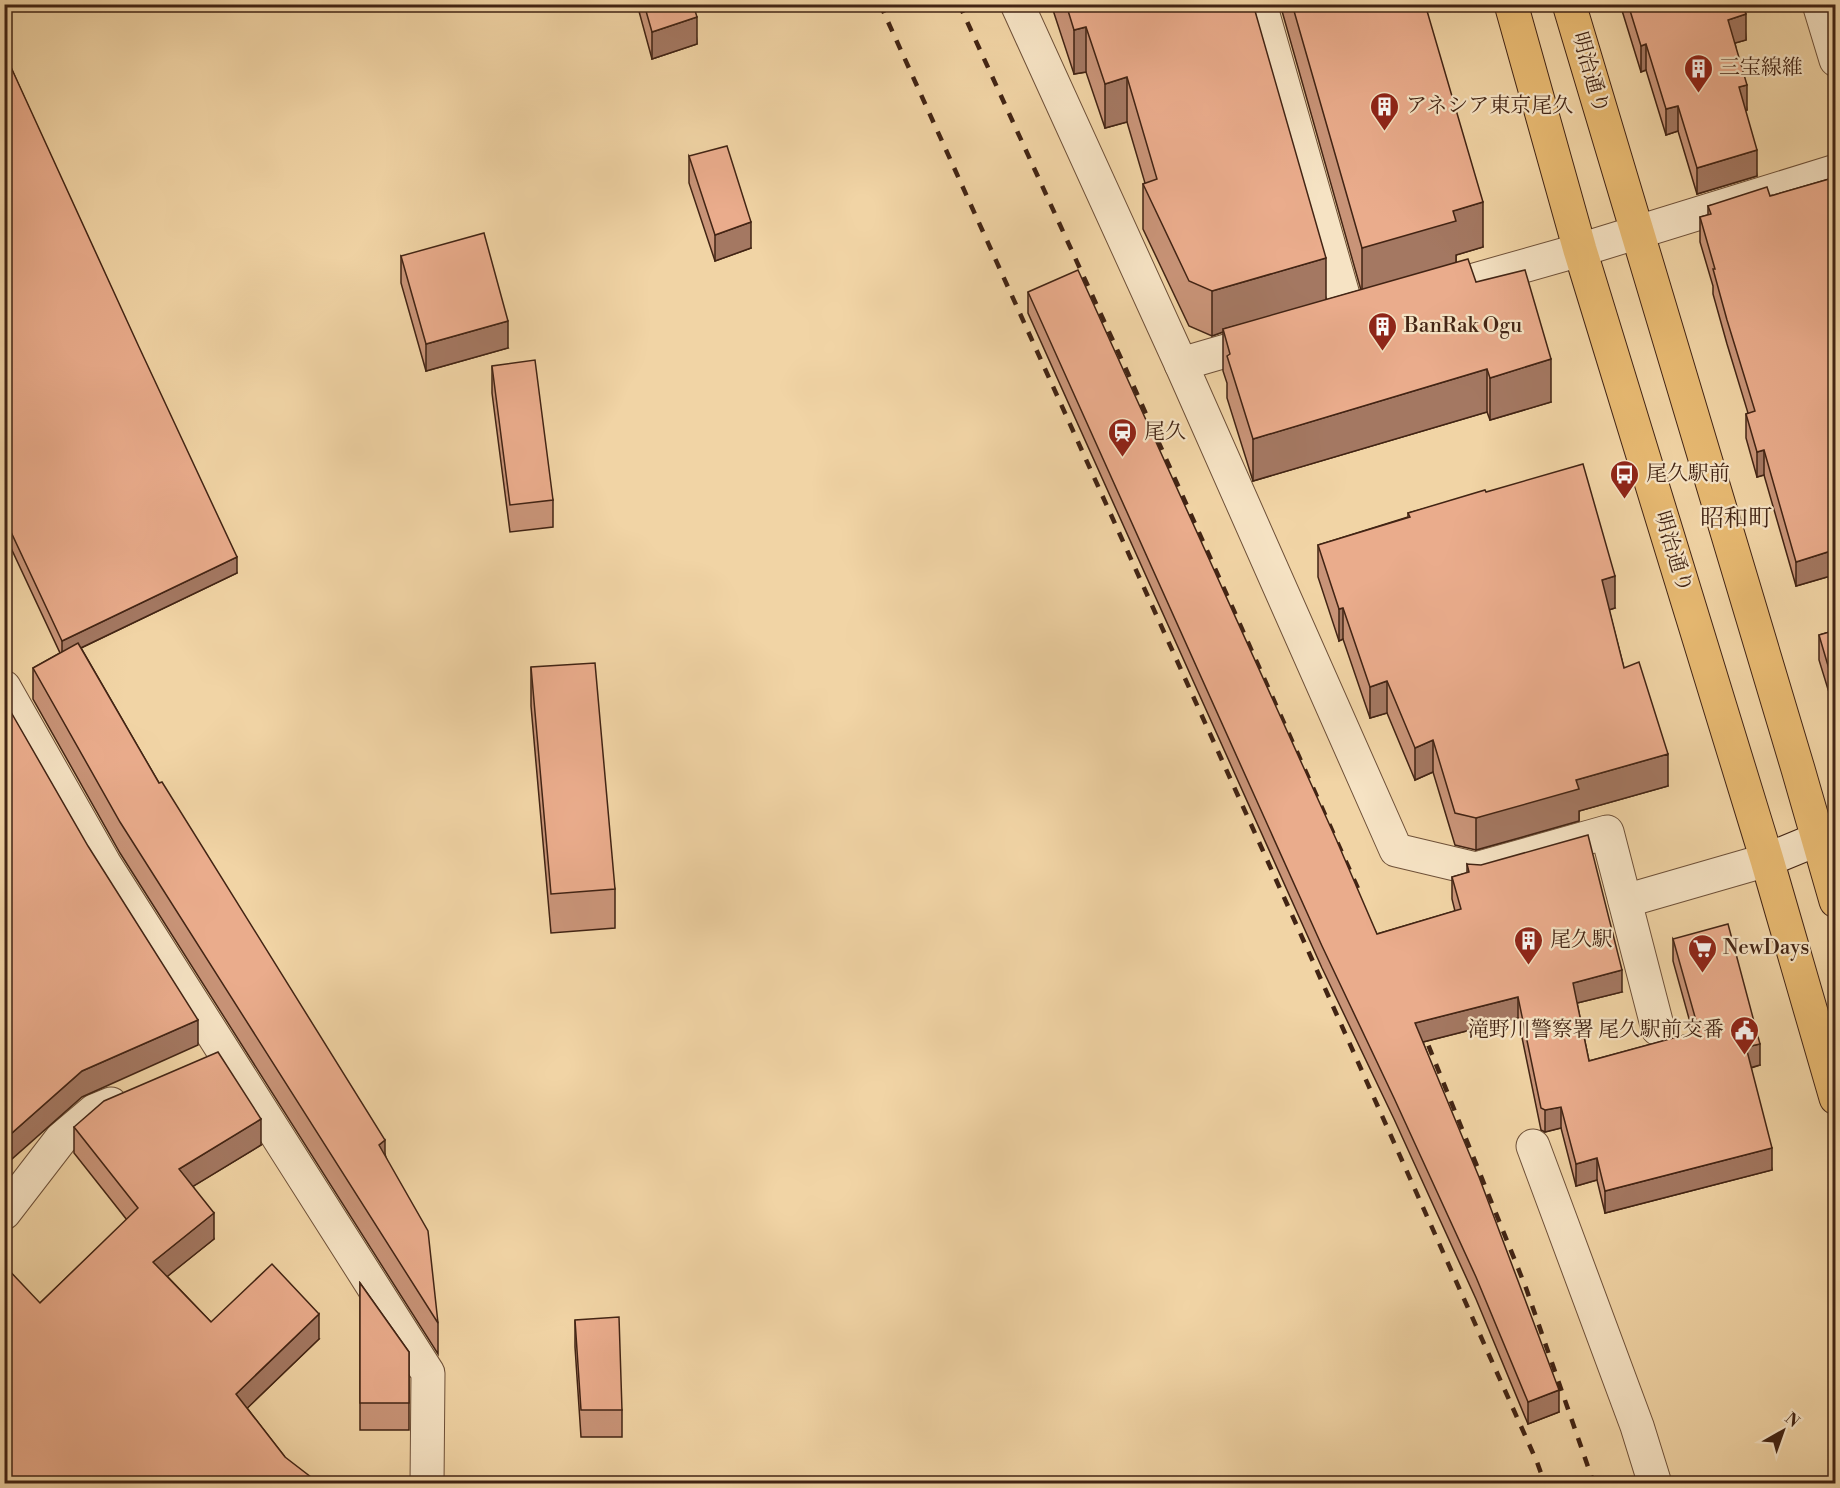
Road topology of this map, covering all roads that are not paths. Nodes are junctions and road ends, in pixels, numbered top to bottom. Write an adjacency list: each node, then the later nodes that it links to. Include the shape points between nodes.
1 (1017, 4): 11 (street)
2 (1260, 4): 11 (street, via 1361,313)
3 (1511, 4): 9 (main road, 明治通り)
4 (1569, 4): 8 (main road, 明治通り)
5 (1820, 4): 6 (street)
6 (1836, 60)
7 (1836, 171): 8 (street)
8 (1637, 233): 9 (street); 13 (main road, 明治通り)
9 (1580, 250): 10 (street); 14 (main road, 明治通り)
10 (1406, 300)
11 (1181, 364): 15 (street, via 1396,850 1476,869 1607,832)
12 (4, 687): 22 (street, via 214,1059 428,1373)
13 (1827, 837): 14 (street); 16 (main road, 明治通り)
14 (1767, 860): 15 (street); 19 (main road, 明治通り)
15 (1625, 901): 17 (street)
16 (1836, 901)
17 (1658, 1029)
18 (138, 1092): 21 (street, via 94,1111 61,1139)
19 (1836, 1098)
20 (1533, 1146): 23 (street)
21 (4, 1213)
22 (427, 1484)
23 (1655, 1484)

